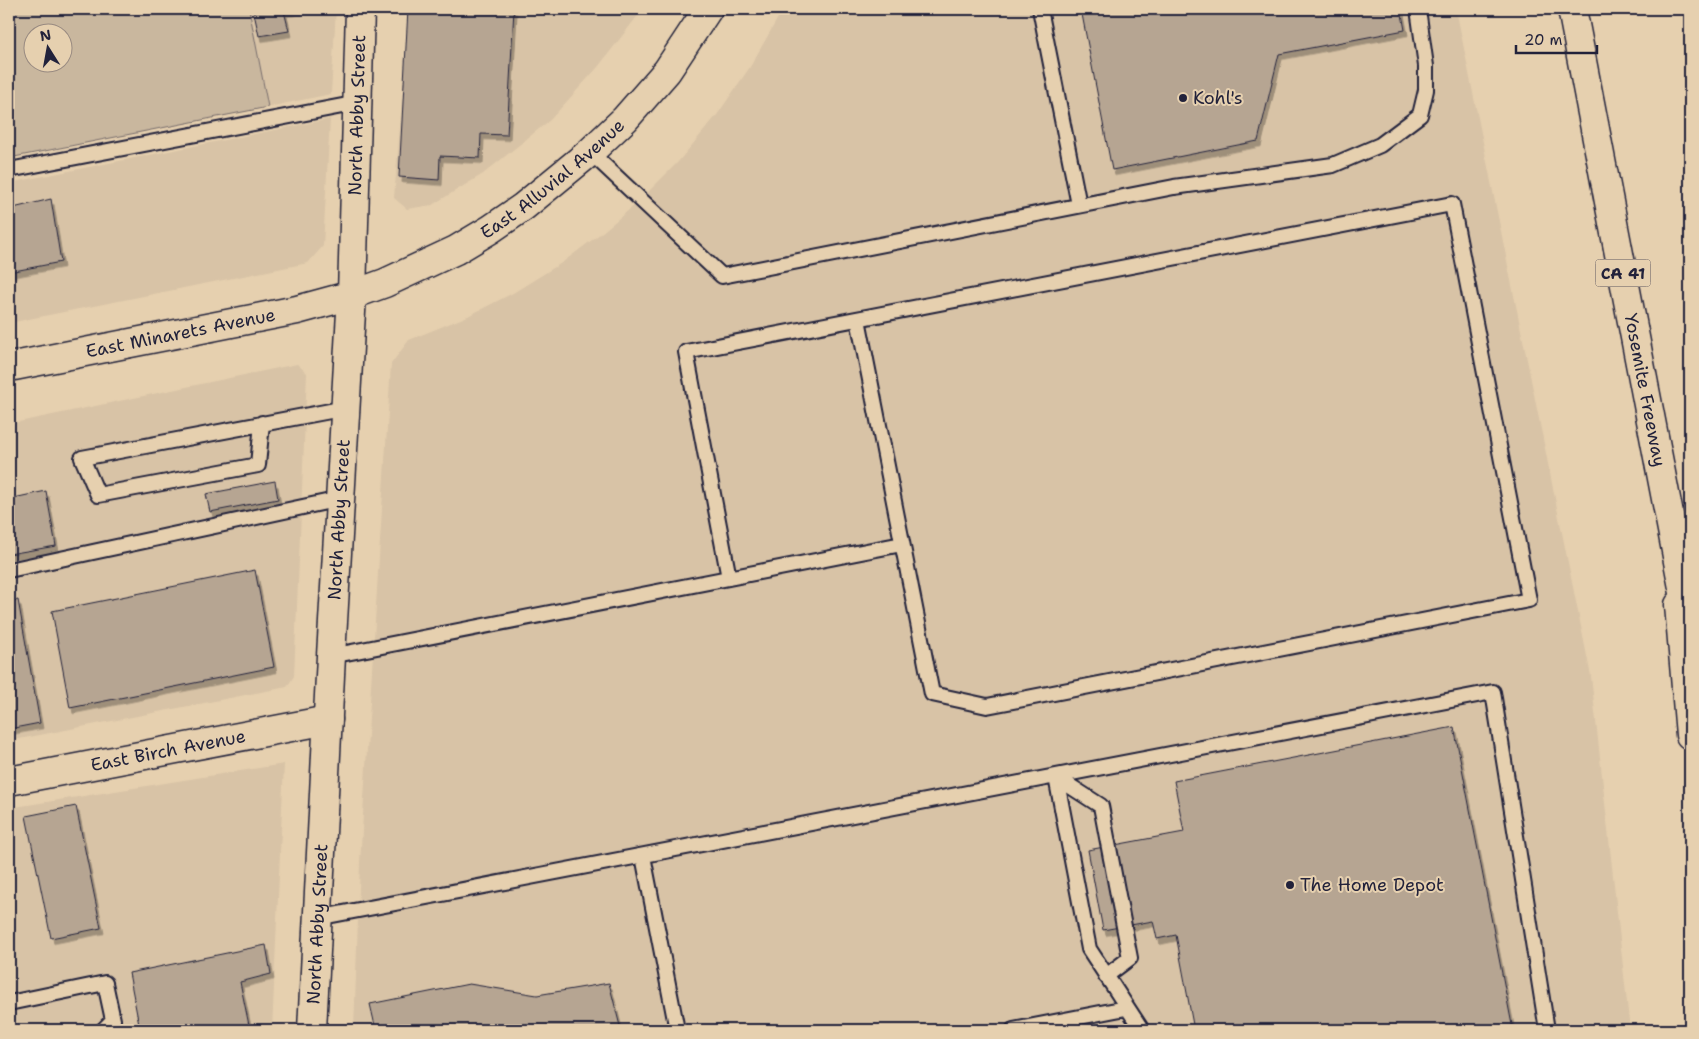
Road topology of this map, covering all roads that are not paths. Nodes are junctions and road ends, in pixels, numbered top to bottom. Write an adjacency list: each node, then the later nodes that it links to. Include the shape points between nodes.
1 (360, 9): 6 (main road, North Abby Street)
2 (708, 9): 7 (main road, East Alluvial Avenue, via 667,72)
3 (1040, 9): 9 (lane)
4 (1418, 9): 9 (lane, via 1426,66 1426,90 1420,115 1380,145 1334,165 1174,187)
5 (1572, 9): 16 (main road, Yosemite Freeway / CA 41)
6 (358, 103): 8 (lane); 10 (main road, North Abby Street)
7 (590, 152): 9 (lane, via 722,276); 10 (main road, East Alluvial Avenue, via 491,229 420,268)
8 (9, 170)
9 (1079, 205)
10 (352, 295): 12 (main road, East Minarets Avenue, via 297,310); 13 (main road, North Abby Street)
11 (858, 319): 17 (lane); 17 (lane, via 1452,204 1529,600 987,706 932,694); 19 (lane, via 686,352)
12 (9, 367)
13 (346, 408): 14 (lane); 15 (main road, North Abby Street)
14 (262, 423): 14 (lane, via 234,429 82,458 98,495 258,465)
15 (340, 499): 18 (lane); 21 (main road, North Abby Street)
16 (1674, 536): 20 (main road, Yosemite Freeway / CA 41); 23 (main road)
17 (902, 544): 19 (lane)
18 (9, 570)
19 (729, 578): 21 (lane)
20 (1690, 624)
21 (331, 656): 22 (main road, North Abby Street)
22 (328, 720): 25 (main road, East Birch Avenue); 27 (main road, North Abby Street)
23 (1690, 735)
24 (1056, 777): 26 (lane); 28 (lane, via 1089,949); 28 (lane, via 1101,806 1130,958); 36 (lane, via 1493,692)
25 (9, 781)
26 (643, 856): 27 (lane); 33 (lane)
27 (317, 918): 32 (main road, North Abby Street)
28 (1106, 976): 30 (lane)
29 (9, 1003): 31 (lane, via 105,983 113,1020)
30 (1126, 1008): 34 (lane); 35 (lane)
31 (103, 1030)
32 (312, 1030)
33 (676, 1030)
34 (1013, 1030)
35 (1140, 1030)
36 (1546, 1030)

